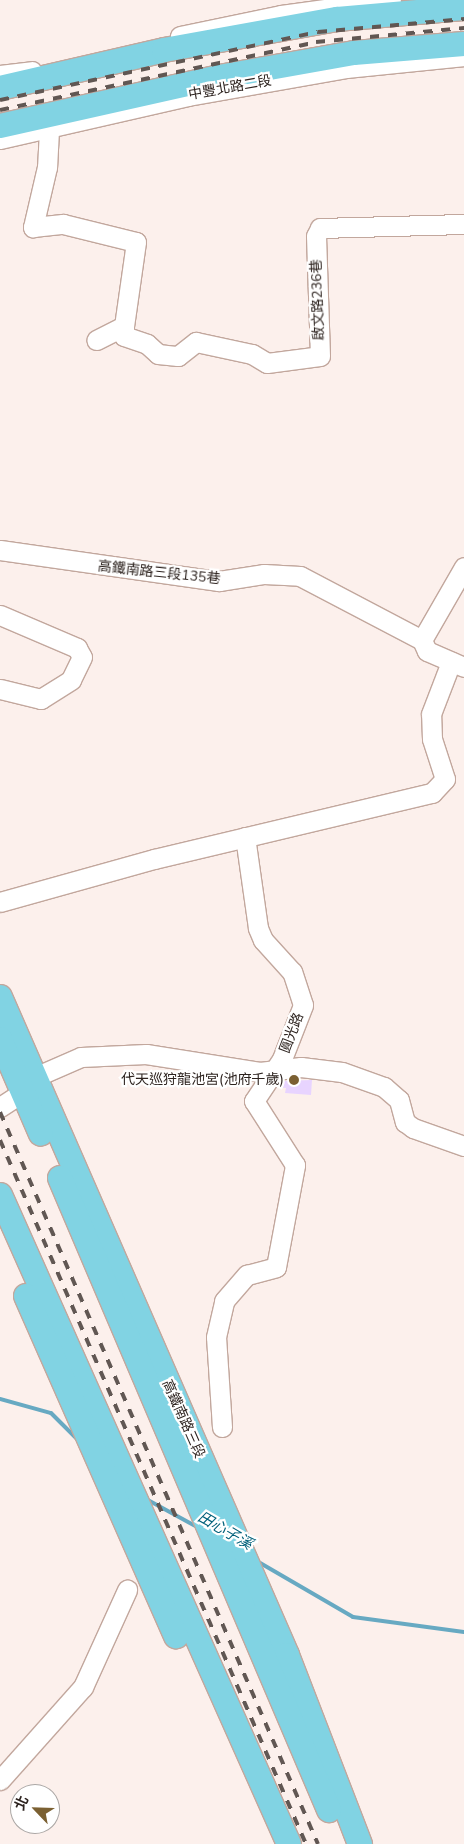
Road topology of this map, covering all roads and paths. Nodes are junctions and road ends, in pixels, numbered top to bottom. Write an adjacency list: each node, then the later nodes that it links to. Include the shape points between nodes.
1 (391, 0): 5 (street, via 281,15)
2 (464, 8): 6 (main road, via 337,19 164,50)
3 (464, 44): 7 (main road, 中豐北路二段, via 354,53 219,77)
4 (464, 56): 8 (street, 中豐北路二段, via 327,71 188,96)
5 (0, 75)
6 (0, 88)
7 (0, 126)
8 (49, 130): 9 (street, 中豐北路二段); 11 (street, via 47,168 33,227 63,224 136,242)
9 (0, 139)
10 (464, 224): 11 (street, 啟文路236巷, via 320,228 316,236 320,356 267,363 252,354 196,342 178,356 158,354 147,344 124,336)
11 (124, 326): 12 (street)
12 (96, 340)
13 (0, 550): 16 (street, 高鐵南路三段135巷, via 219,581 264,574 300,576)
14 (464, 567): 16 (street)
15 (0, 615): 18 (street, via 77,648 82,657 71,680 41,699)
16 (422, 640): 17 (street, 高鐵南路三段135巷, via 427,651)
17 (458, 665): 19 (street, via 431,714 432,739 445,771 438,789 420,799)
18 (0, 689)
19 (245, 837): 20 (street); 23 (street, 圓光路, via 258,928 263,940 292,972 303,1005 287,1050)
20 (0, 902)
21 (0, 997): 24 (main road, 高鐵南路三段)
22 (0, 1039): 24 (main road, 高鐵南路三段)
23 (274, 1069): 24 (street, 圓光路, via 260,1072 122,1053 81,1057); 26 (street, via 342,1072 384,1087 399,1100 405,1122 413,1128); 30 (street, via 254,1101 295,1165 276,1268 247,1275 224,1301 216,1337)
24 (29, 1085): 25 (street, 圓光路); 33 (main road, 高鐵南路三段)
25 (0, 1107)
26 (464, 1146)
27 (0, 1194): 29 (main road)
28 (0, 1234): 29 (main road)
29 (57, 1347): 32 (main road)
30 (222, 1427)
31 (127, 1590): 34 (street, via 83,1687)
32 (180, 1625): 35 (main road, via 226,1741); 36 (main road)
33 (279, 1662): 37 (main road, 高鐵南路三段); 38 (main road, 高鐵南路三段)
34 (0, 1780)
35 (272, 1844)
36 (289, 1844)
37 (343, 1844)
38 (360, 1844)

